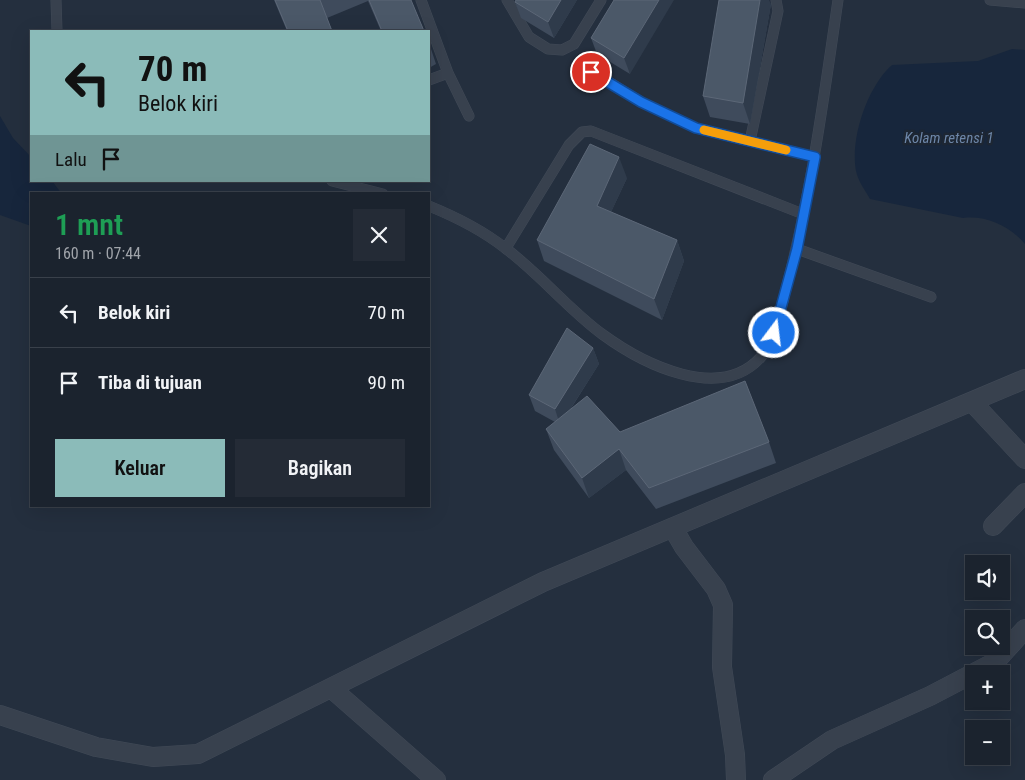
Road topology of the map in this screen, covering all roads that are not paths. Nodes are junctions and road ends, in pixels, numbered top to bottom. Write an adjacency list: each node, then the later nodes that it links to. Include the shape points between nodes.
1 (56, 0): 9 (lane)
2 (421, 0): 11 (lane)
3 (507, 0): 4 (lane, via 529,37 548,48 562,50 574,44)
4 (601, 0)
5 (776, 0): 14 (lane, via 778,11)
6 (838, 0): 15 (lane)
7 (990, 0): 8 (lane)
8 (1025, 3)
9 (57, 30)
10 (591, 72): 14 (lane, via 641,102 696,128)
11 (448, 73): 12 (lane); 13 (lane)
12 (430, 80)
13 (469, 116)
14 (750, 141): 15 (lane)
15 (815, 157): 19 (lane)
16 (336, 182): 17 (lane)
17 (375, 192)
18 (430, 206): 20 (lane, via 455,217)
19 (804, 214): 20 (lane, via 586,131 569,145); 21 (lane)
20 (506, 248): 21 (lane, via 602,334 638,356 680,375 714,379 742,372 762,356 774,333)
21 (797, 249): 22 (lane)
22 (932, 297)
23 (1025, 379): 24 (street)
24 (972, 402): 25 (street); 28 (street)
25 (1025, 459)
26 (1025, 493): 27 (street)
27 (993, 526)
28 (673, 528): 30 (street, via 542,582); 33 (street, via 723,604 722,667)
29 (1025, 629): 34 (street, via 995,662 930,696 832,740)
30 (331, 688): 31 (street, via 198,754 153,757 96,747); 32 (street)
31 (0, 715)
32 (436, 780)
33 (736, 780)
34 (773, 780)

